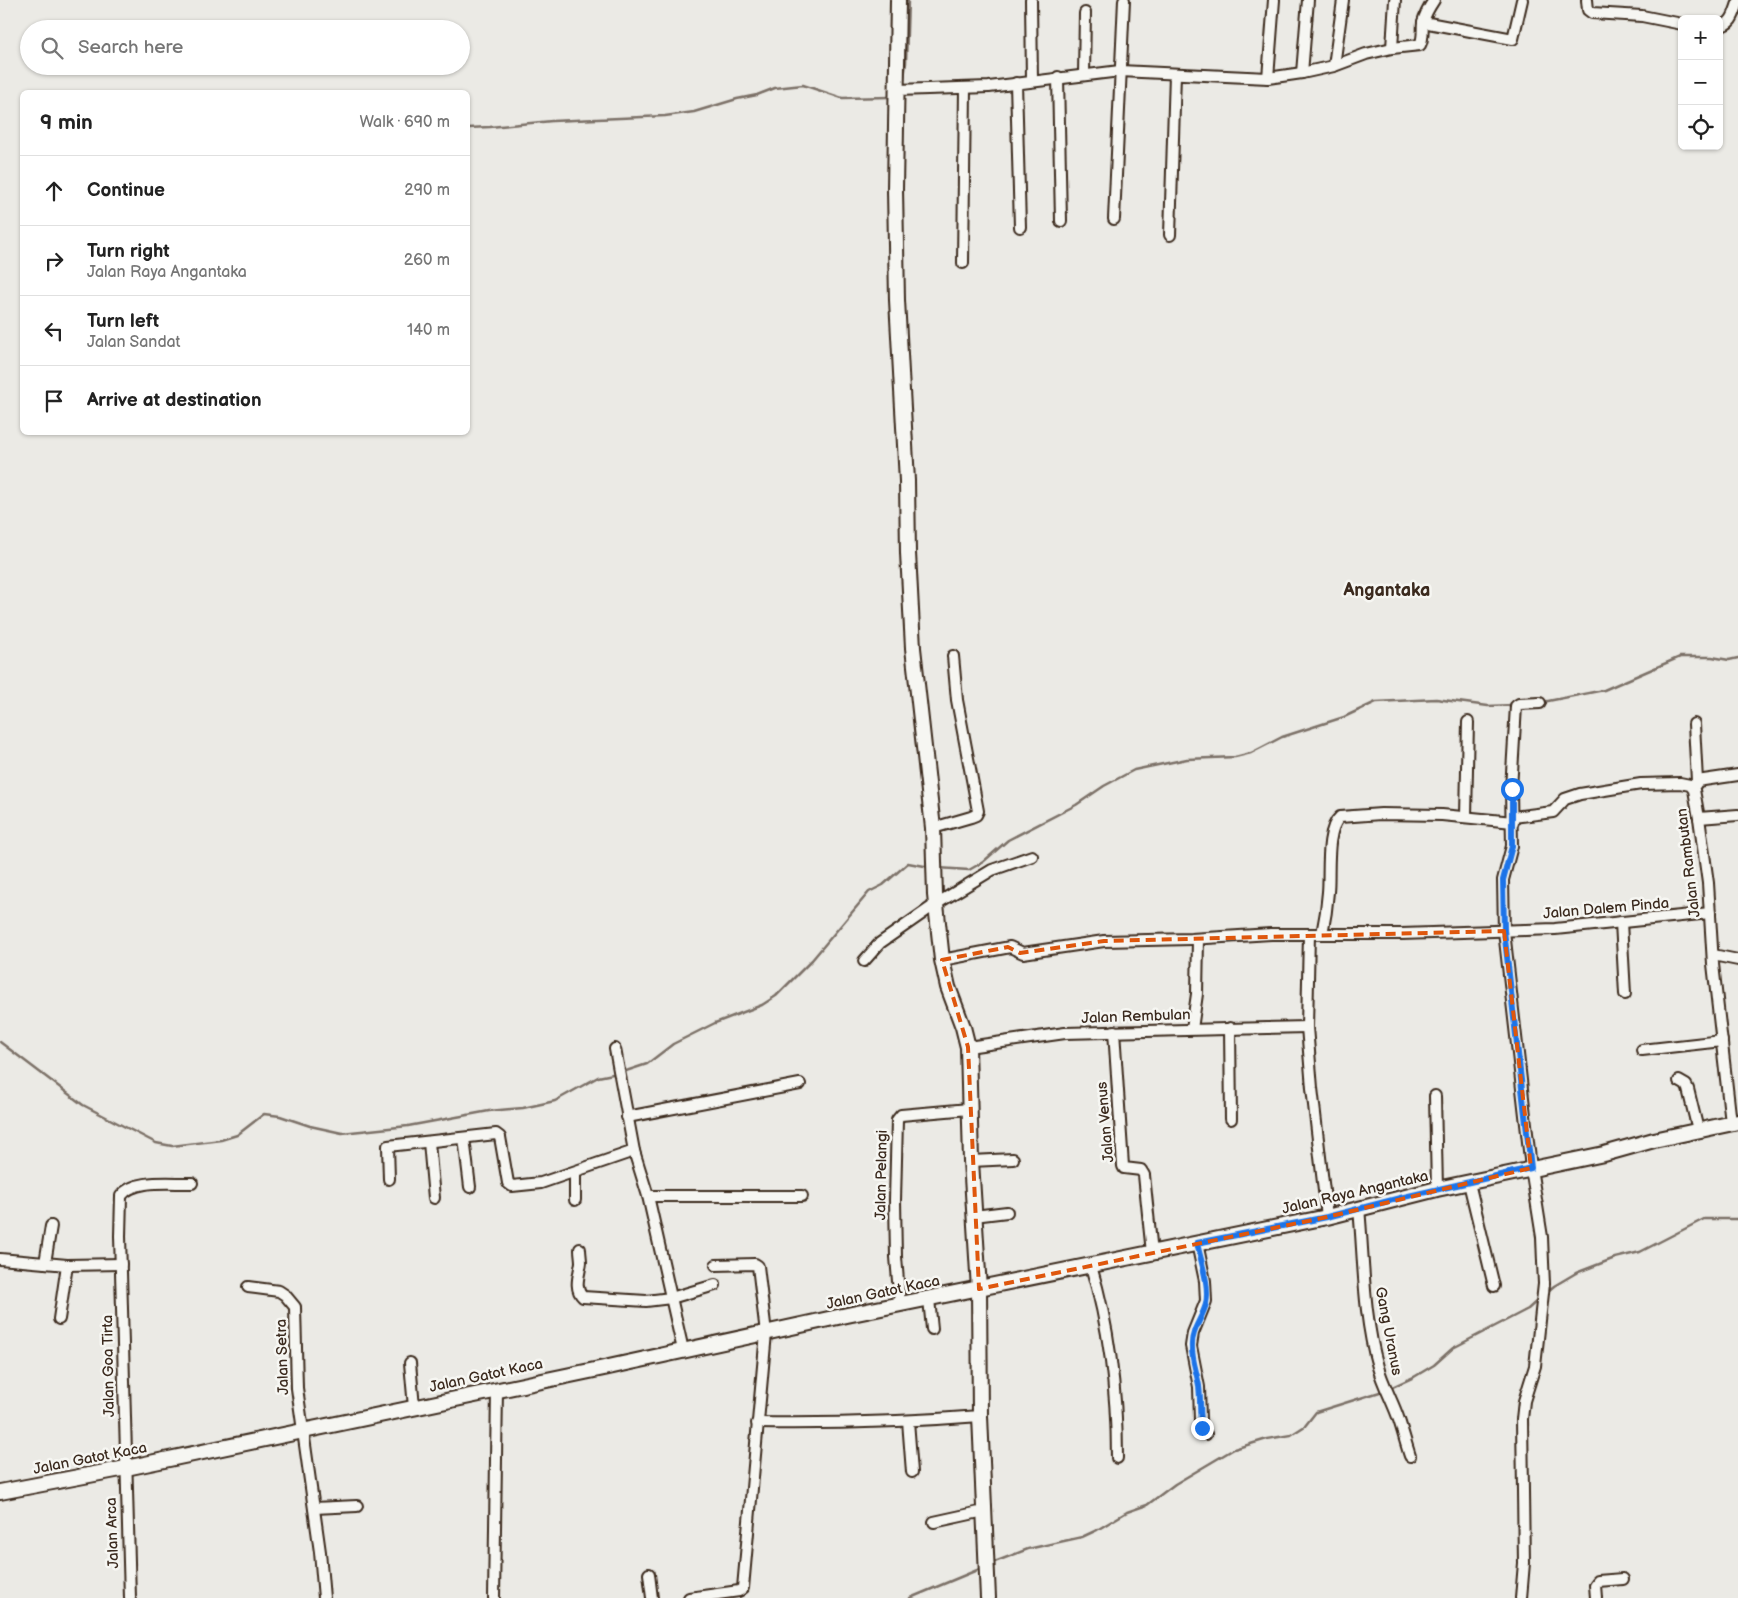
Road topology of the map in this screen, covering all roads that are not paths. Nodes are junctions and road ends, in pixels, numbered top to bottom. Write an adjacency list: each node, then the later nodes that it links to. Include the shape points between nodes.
1 (898, 0): 27 (main road)
2 (1031, 0): 24 (street)
3 (1124, 0): 18 (street)
4 (1274, 0): 23 (street)
5 (1308, 0): 19 (street)
6 (1343, 0): 17 (street)
7 (1395, 0): 16 (street)
8 (1434, 0): 13 (street)
9 (1522, 0): 13 (street, via 1513,39)
10 (1587, 0): 14 (street, via 1588,10 1592,13 1642,16)
11 (1738, 3): 15 (street, via 1731,21)
12 (1085, 13): 21 (street)
13 (1423, 22): 16 (street, via 1421,45)
14 (1678, 23)
15 (1723, 26)
16 (1392, 48): 17 (street)
17 (1334, 66): 19 (street)
18 (1120, 71): 20 (street); 21 (street); 28 (street)
19 (1302, 73): 23 (street)
20 (1176, 74): 23 (street); 31 (street)
21 (1084, 75): 22 (street)
22 (1058, 78): 24 (street); 29 (street)
23 (1268, 78)
24 (1032, 81): 25 (street)
25 (1016, 83): 26 (street); 30 (street)
26 (965, 88): 27 (street); 32 (street)
27 (898, 90): 43 (main road, via 895,189 897,300 907,529 913,648)
28 (1114, 219)
29 (1061, 221)
30 (1020, 227)
31 (1170, 235)
32 (963, 263)
33 (953, 656): 43 (street, via 957,700 978,811 971,817)
34 (1540, 703): 42 (street, via 1516,706)
35 (1468, 722): 39 (street)
36 (1694, 724): 38 (street)
37 (1738, 775): 38 (street)
38 (1695, 783): 41 (street, Jalan Rambutan); 42 (street, Jalan Rambutan, via 1611,788 1565,799 1554,812)
39 (1466, 816): 42 (street, Jalan Rambutan); 50 (street, Jalan Rambutan, via 1381,814 1338,818 1332,837)
40 (1738, 816): 41 (street)
41 (1699, 818): 46 (street, Jalan Rambutan)
42 (1513, 819): 48 (street, via 1511,853 1503,880)
43 (933, 828): 45 (main road)
44 (1032, 856): 45 (street, via 992,870)
45 (936, 904): 53 (main road); 55 (street, via 880,943)
46 (1710, 913): 47 (street, Jalan Dalem Pinda); 52 (street, Jalan Rambutan)
47 (1621, 922): 48 (street, Jalan Dalem Pinda); 56 (street)
48 (1504, 930): 50 (street, Jalan Dalem Pinda); 78 (street)
49 (1309, 934): 50 (street, Jalan Dalem Pinda); 51 (street, Jalan Dalem Pinda); 57 (street)
50 (1322, 934)
51 (1198, 939): 53 (street, Jalan Dalem Pinda, via 1104,941 1023,952 1008,947); 59 (street, via 1197,994)
52 (1713, 955): 54 (street); 61 (street, Jalan Rambutan)
53 (942, 960): 62 (main road)
54 (1738, 960)
55 (864, 961)
56 (1626, 994)
57 (1307, 1027): 58 (street, Jalan Rembulan); 92 (street)
58 (1230, 1028): 59 (street, Jalan Rembulan); 70 (street)
59 (1192, 1029): 60 (street, Jalan Rembulan)
60 (1114, 1031): 62 (street, Jalan Rembulan, via 1065,1033); 96 (street, Jalan Venus, via 1123,1166 1141,1170 1144,1175)
61 (1722, 1040): 64 (street); 71 (street, Jalan Rambutan)
62 (968, 1047): 68 (main road)
63 (615, 1049): 69 (street)
64 (1642, 1050)
65 (1679, 1081): 72 (street, via 1688,1089)
66 (800, 1084): 69 (street)
67 (1435, 1096): 84 (street)
68 (970, 1109): 77 (main road); 109 (street, Jalan Pelangi, via 901,1116 897,1120 895,1210)
69 (627, 1117): 75 (street)
70 (1231, 1119)
71 (1735, 1123): 72 (main road, Jalan Raya Angantaka)
72 (1698, 1130): 78 (main road, Jalan Raya Angantaka, via 1604,1154)
73 (464, 1138): 74 (street); 79 (street, via 500,1137 508,1183 512,1186 541,1183); 83 (street)
74 (429, 1142): 80 (street, via 387,1146); 87 (street)
75 (634, 1151): 79 (street); 85 (street)
76 (1014, 1159): 77 (street)
77 (971, 1161): 91 (main road)
78 (1531, 1168): 82 (main road, Jalan Raya Angantaka); 139 (street, via 1542,1237 1544,1284 1535,1366 1522,1419 1524,1563)
79 (575, 1172): 88 (street)
80 (389, 1179)
81 (192, 1183): 99 (street, Jalan Goa Tirta, via 142,1184 122,1193)
82 (1469, 1183): 84 (main road, Jalan Raya Angantaka); 104 (street)
83 (470, 1187)
84 (1437, 1189): 89 (main road, Jalan Raya Angantaka)
85 (648, 1196): 86 (street); 107 (street)
86 (802, 1196)
87 (434, 1198)
88 (575, 1200)
89 (1359, 1208): 92 (main road, Jalan Raya Angantaka); 122 (street, Gang Uranus, via 1364,1290 1376,1358)
90 (1008, 1212): 91 (street)
91 (974, 1216): 106 (main road)
92 (1327, 1217): 94 (main road, Jalan Raya Angantaka)
93 (51, 1226): 98 (street)
94 (1197, 1243): 96 (main road, Jalan Raya Angantaka); 121 (street, via 1206,1301 1193,1333 1192,1357 1199,1387 1200,1420)
95 (580, 1249): 107 (street, via 580,1295 634,1301)
96 (1152, 1253): 102 (main road, Jalan Raya Angantaka)
97 (0, 1259): 98 (street)
98 (45, 1263): 100 (street)
99 (121, 1264): 100 (street); 124 (street, Jalan Goa Tirta)
100 (67, 1265): 110 (street)
101 (716, 1265): 112 (street, via 758,1266)
102 (1091, 1266): 106 (main road, Jalan Raya Angantaka); 123 (street, via 1111,1356)
103 (715, 1285): 107 (street)
104 (1494, 1286)
105 (248, 1287): 120 (street, Jalan Setra, via 279,1291 295,1307 295,1362)
106 (979, 1289): 108 (main road, Jalan Gatot Kaca); 117 (main road)
107 (671, 1298): 113 (street)
108 (929, 1299): 109 (main road, Jalan Gatot Kaca); 111 (street)
109 (900, 1305): 112 (main road, Jalan Gatot Kaca)
110 (59, 1319)
111 (932, 1329)
112 (766, 1333): 113 (main road, Jalan Gatot Kaca); 119 (street)
113 (683, 1350): 115 (main road, Jalan Gatot Kaca)
114 (410, 1363): 116 (street)
115 (497, 1390): 116 (main road, Jalan Gatot Kaca); 135 (street)
116 (414, 1407): 120 (main road, Jalan Gatot Kaca)
117 (980, 1416): 118 (street); 129 (main road)
118 (908, 1421): 119 (street); 125 (street)
119 (757, 1423): 137 (street, via 743,1588)
120 (302, 1430): 124 (main road, Jalan Gatot Kaca); 128 (street, Jalan Setra)
121 (1206, 1434)
122 (1410, 1456)
123 (1117, 1458)
124 (126, 1468): 126 (main road, Jalan Gatot Kaca); 133 (street, Jalan Arca)
125 (912, 1472)
126 (0, 1492)
127 (358, 1506): 128 (street)
128 (314, 1508): 134 (street, Jalan Setra)
129 (984, 1510): 130 (street); 138 (main road)
130 (934, 1522)
131 (649, 1574): 136 (street)
132 (1623, 1579): 140 (street, via 1598,1580)
133 (130, 1598)
134 (324, 1598)
135 (494, 1598)
136 (652, 1598)
137 (689, 1598)
138 (988, 1598)
139 (1521, 1598)
140 (1596, 1598)

